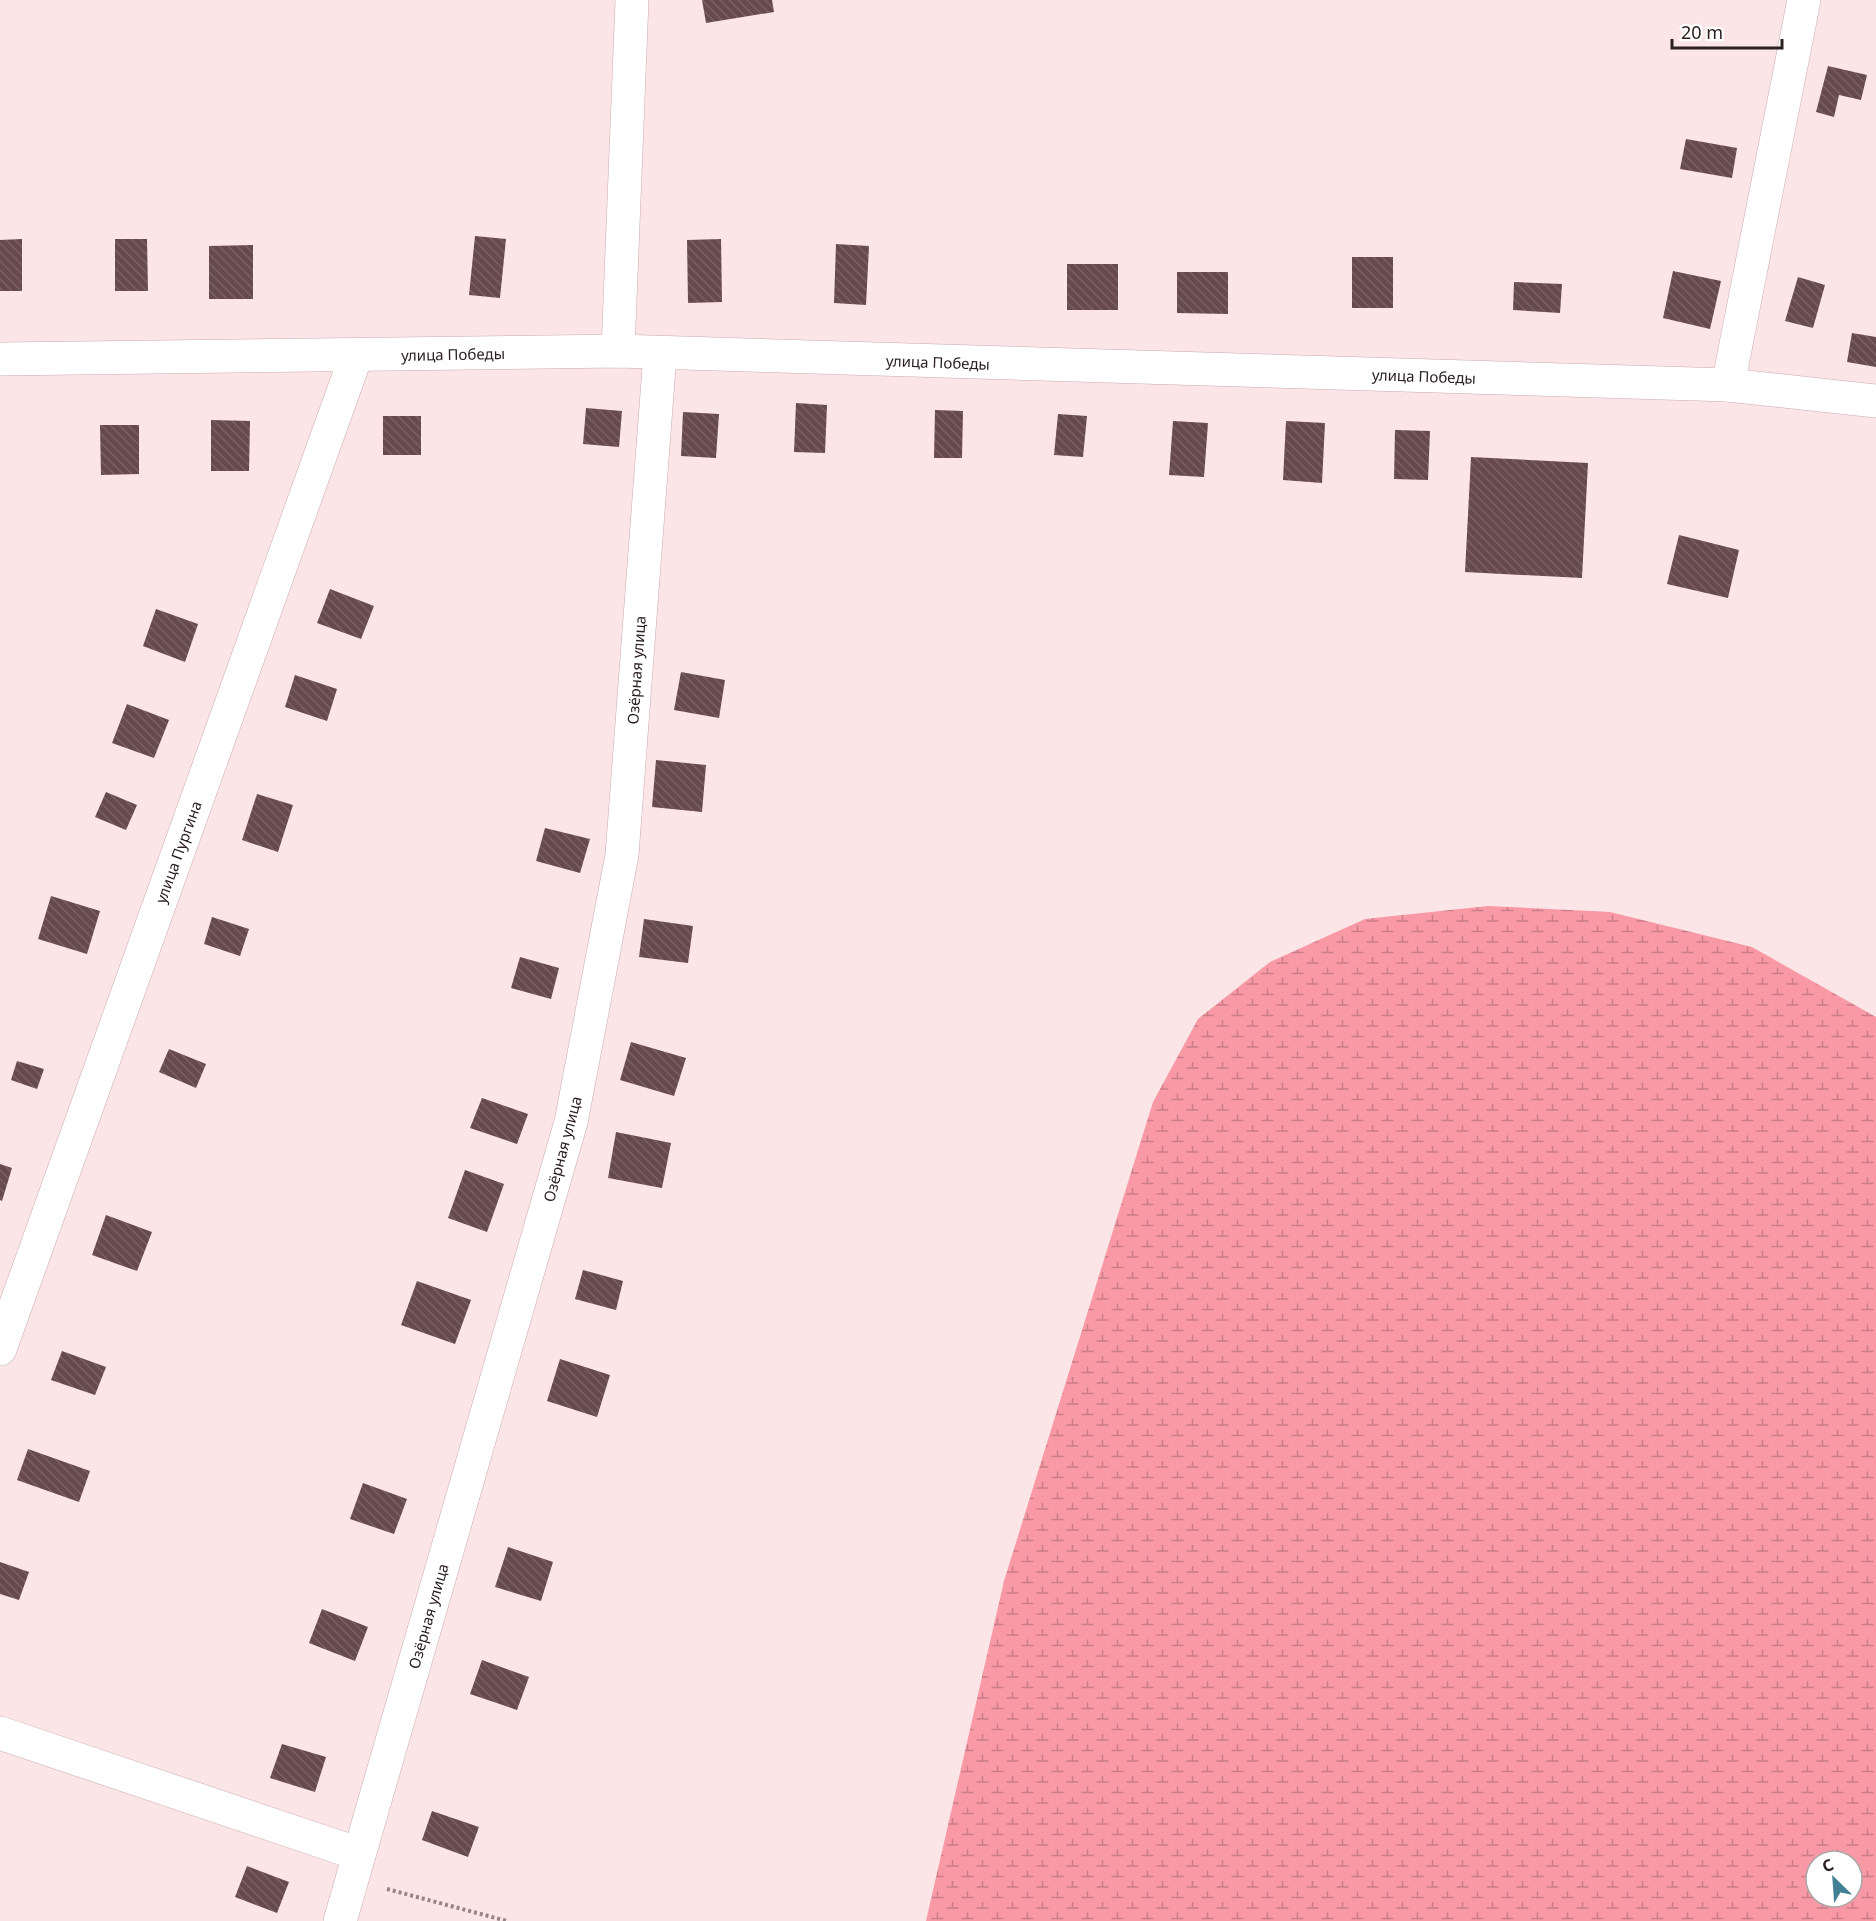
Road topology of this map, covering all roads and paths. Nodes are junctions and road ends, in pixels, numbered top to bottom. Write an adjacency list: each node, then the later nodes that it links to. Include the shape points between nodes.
1 (632, 0): 3 (street)
2 (1804, 0): 7 (street)
3 (618, 351): 4 (street, улица Победы); 5 (street, улица Победы)
4 (660, 354): 7 (street, улица Победы); 11 (street, Озёрная улица, via 622,855 571,1122)
5 (356, 356): 6 (street, улица Победы); 9 (street, улица Пургина)
6 (0, 359)
7 (1728, 385): 8 (street, улица Победы)
8 (1876, 401)
9 (0, 1349)
10 (0, 1733): 11 (street)
11 (355, 1866): 12 (street, Озёрная улица); 13 (path)
12 (340, 1921)
13 (507, 1921)

